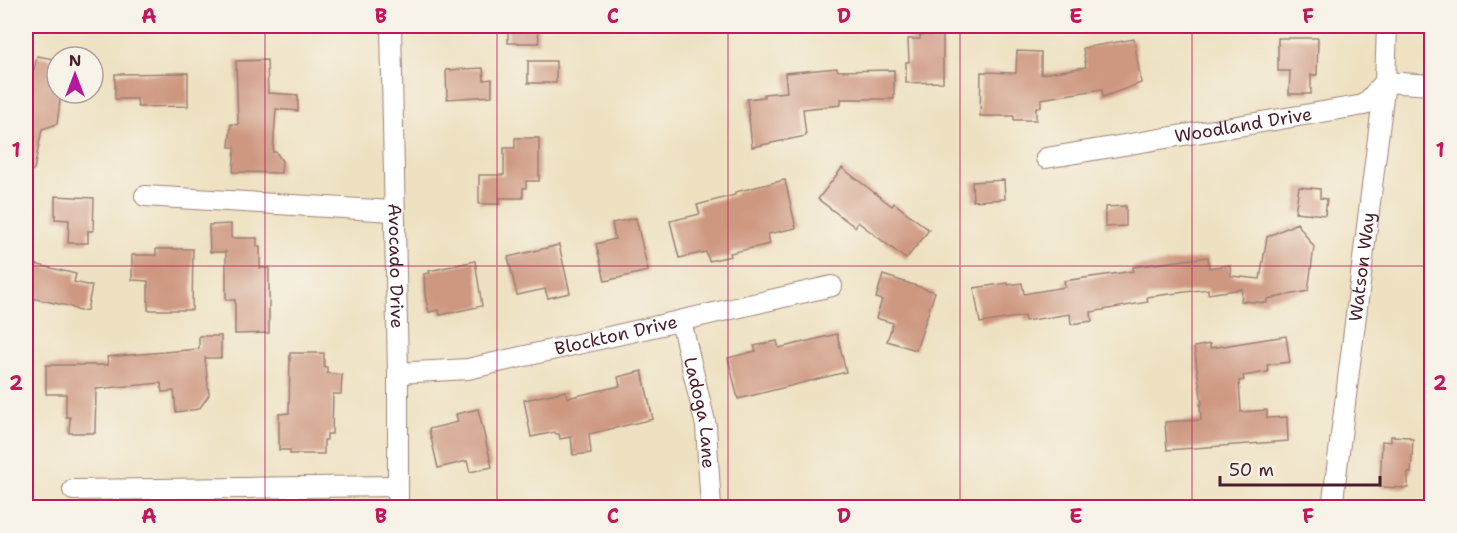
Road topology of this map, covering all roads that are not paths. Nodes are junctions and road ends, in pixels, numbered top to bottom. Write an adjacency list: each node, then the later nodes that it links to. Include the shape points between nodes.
1 (391, 26): 7 (street, Avocado Drive)
2 (1387, 26): 3 (street, Watson Way)
3 (1384, 82): 4 (street); 5 (street, Woodland Drive, via 1364,105); 15 (street, Watson Way)
4 (1431, 85)
5 (1046, 158)
6 (145, 196): 7 (street)
7 (393, 211): 10 (street, Avocado Drive)
8 (832, 286): 9 (street, Blockton Drive)
9 (681, 321): 10 (street, Blockton Drive, via 468,369); 14 (street, Ladoga Lane, via 706,426)
10 (398, 373): 11 (street, Avocado Drive)
11 (398, 486): 12 (street); 13 (street, Avocado Drive)
12 (73, 490)
13 (398, 507)
14 (711, 507)
15 (1332, 507)

